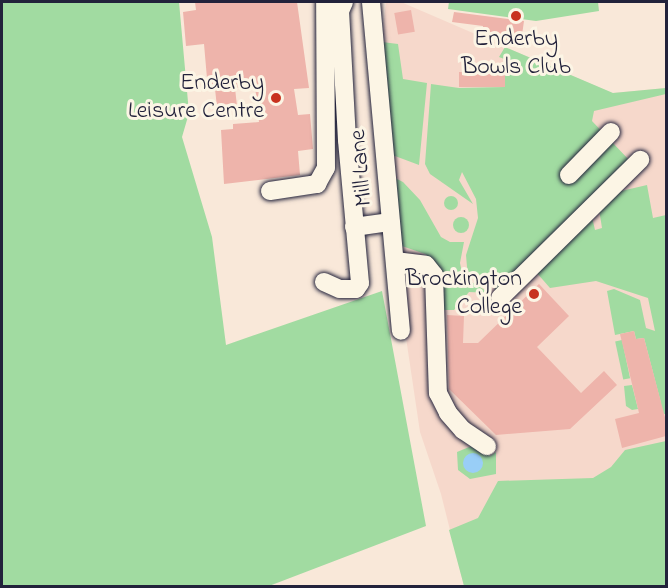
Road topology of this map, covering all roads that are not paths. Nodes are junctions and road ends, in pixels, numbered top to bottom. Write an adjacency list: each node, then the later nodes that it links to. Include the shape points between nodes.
1 (325, 2): 7 (street, via 326,168 317,184)
2 (344, 2): 9 (street, via 340,11)
3 (371, 2): 8 (street, Mill Lane)
4 (611, 132): 6 (street)
5 (640, 160): 12 (street)
6 (569, 175)
7 (270, 191)
8 (391, 222): 9 (street); 10 (street, Mill Lane)
9 (354, 227): 11 (street, via 360,285 336,289)
10 (395, 261): 13 (street, Mill Lane); 14 (street, via 426,265 434,275 438,393 463,430)
11 (324, 282)
12 (500, 298)
13 (402, 331)
14 (487, 446)

